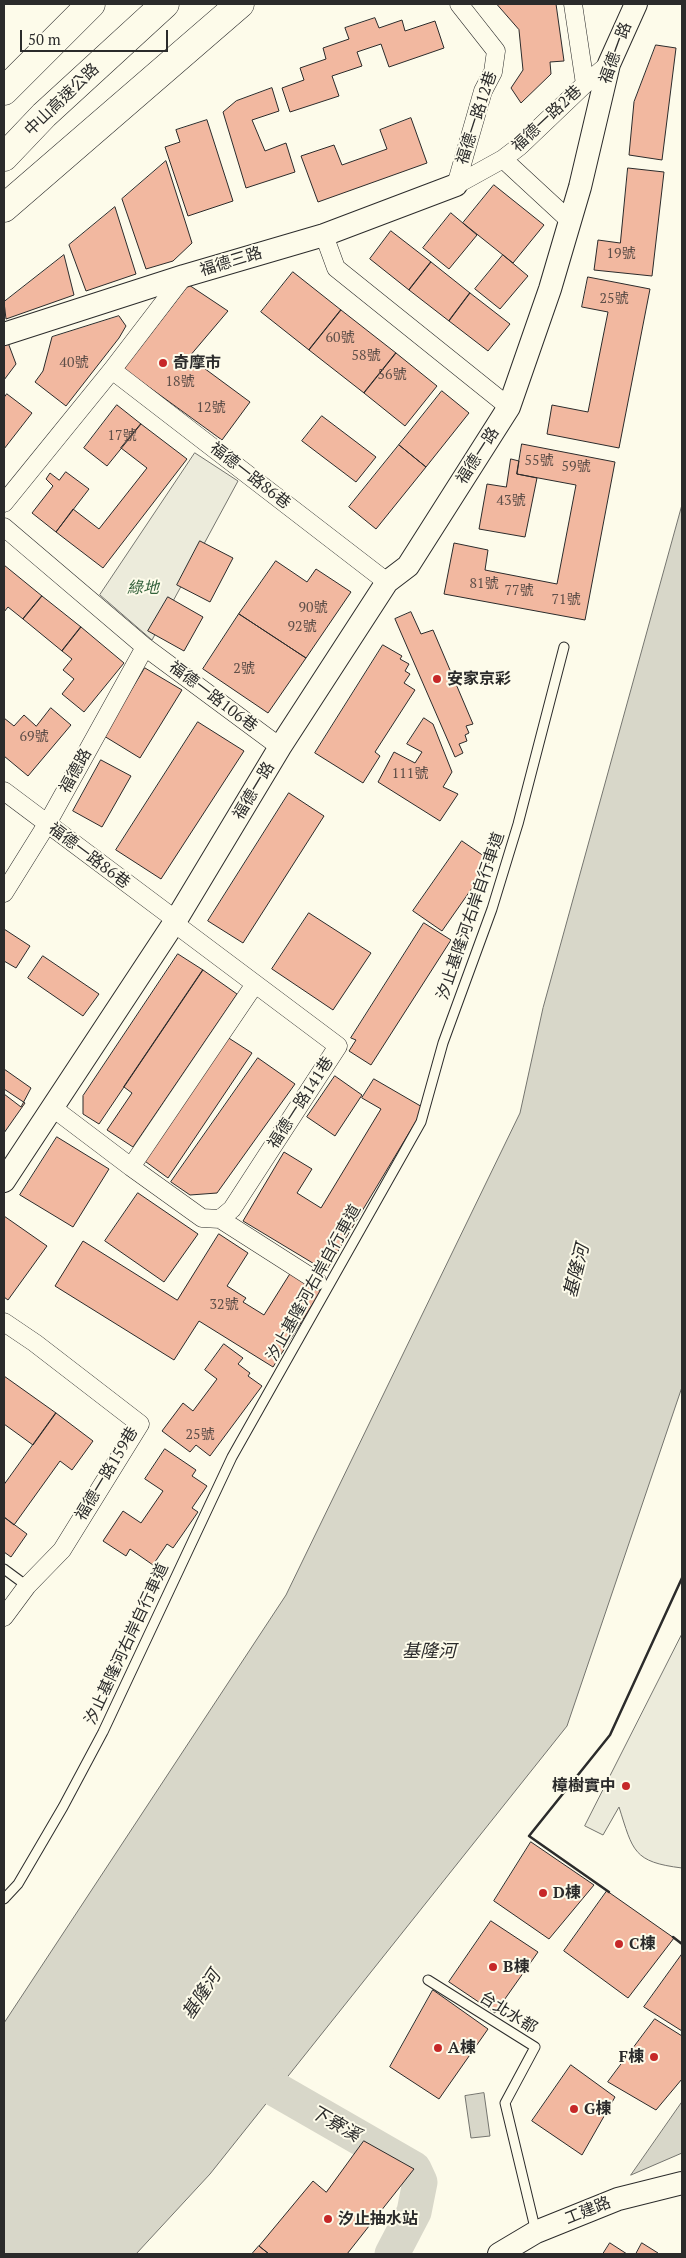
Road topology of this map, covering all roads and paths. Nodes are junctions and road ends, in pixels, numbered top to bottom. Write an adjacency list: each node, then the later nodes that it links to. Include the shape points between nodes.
1 (90, 4): 9 (highway)
2 (164, 4): 10 (highway, 中山高速公路, via 44,115)
3 (240, 4): 13 (highway)
4 (459, 4): 12 (street, 福德一路12巷, via 496,51 493,72 483,91)
5 (573, 4): 8 (street, 福德一路2巷)
6 (636, 4): 7 (street, 福德一路)
7 (609, 64): 8 (street, 福德一路2巷); 14 (street, 福德一路)
8 (585, 84): 11 (street, 福德一路2巷)
9 (4, 91)
10 (4, 157)
11 (503, 159): 12 (street, 福德一路2巷); 14 (street)
12 (456, 185): 15 (street, 福德三路)
13 (4, 208)
14 (569, 220): 19 (street, 福德一路, via 550,289)
15 (324, 235): 16 (street, 福德三路); 19 (street, via 336,268)
16 (184, 276): 17 (street, 福德三路); 18 (street)
17 (4, 334)
18 (112, 370): 20 (street); 22 (street, 福德一路86巷)
19 (509, 408): 22 (street, 福德一路, via 408,566)
20 (4, 502)
21 (4, 527): 23 (street)
22 (387, 582): 25 (street, 福德一路)
23 (145, 647): 25 (street, 福德一路106巷); 27 (street, 福德路)
24 (564, 647): 40 (lane, 汐止基隆河右岸自行車道, via 518,824 492,909 443,1043 421,1122 232,1458 63,1807 18,1884)
25 (280, 747): 29 (street, 福德一路)
26 (4, 791): 27 (street, 福德一路86巷)
27 (47, 824): 28 (street, 福德路); 29 (street, 福德一路86巷)
28 (4, 893)
29 (175, 922): 30 (street, 福德一路141巷); 31 (street, 福德一路)
30 (255, 984): 32 (street); 34 (street, 福德一路141巷, via 338,1046 232,1209)
31 (53, 1108): 32 (street); 33 (street, 福德一路)
32 (131, 1168): 34 (street, via 202,1218)
33 (4, 1181)
34 (220, 1218): 35 (street)
35 (317, 1281)
36 (4, 1322): 38 (street, 福德一路159巷, via 140,1424 62,1550)
37 (4, 1570): 38 (lane)
38 (27, 1586): 39 (street)
39 (4, 1617)
40 (4, 1899)
41 (428, 1980): 43 (lane, 台北水都, via 534,2047 505,2104)
42 (682, 2183): 43 (street, 工建路, via 618,2199)
43 (536, 2232): 44 (street, 工建路)
44 (499, 2254)

